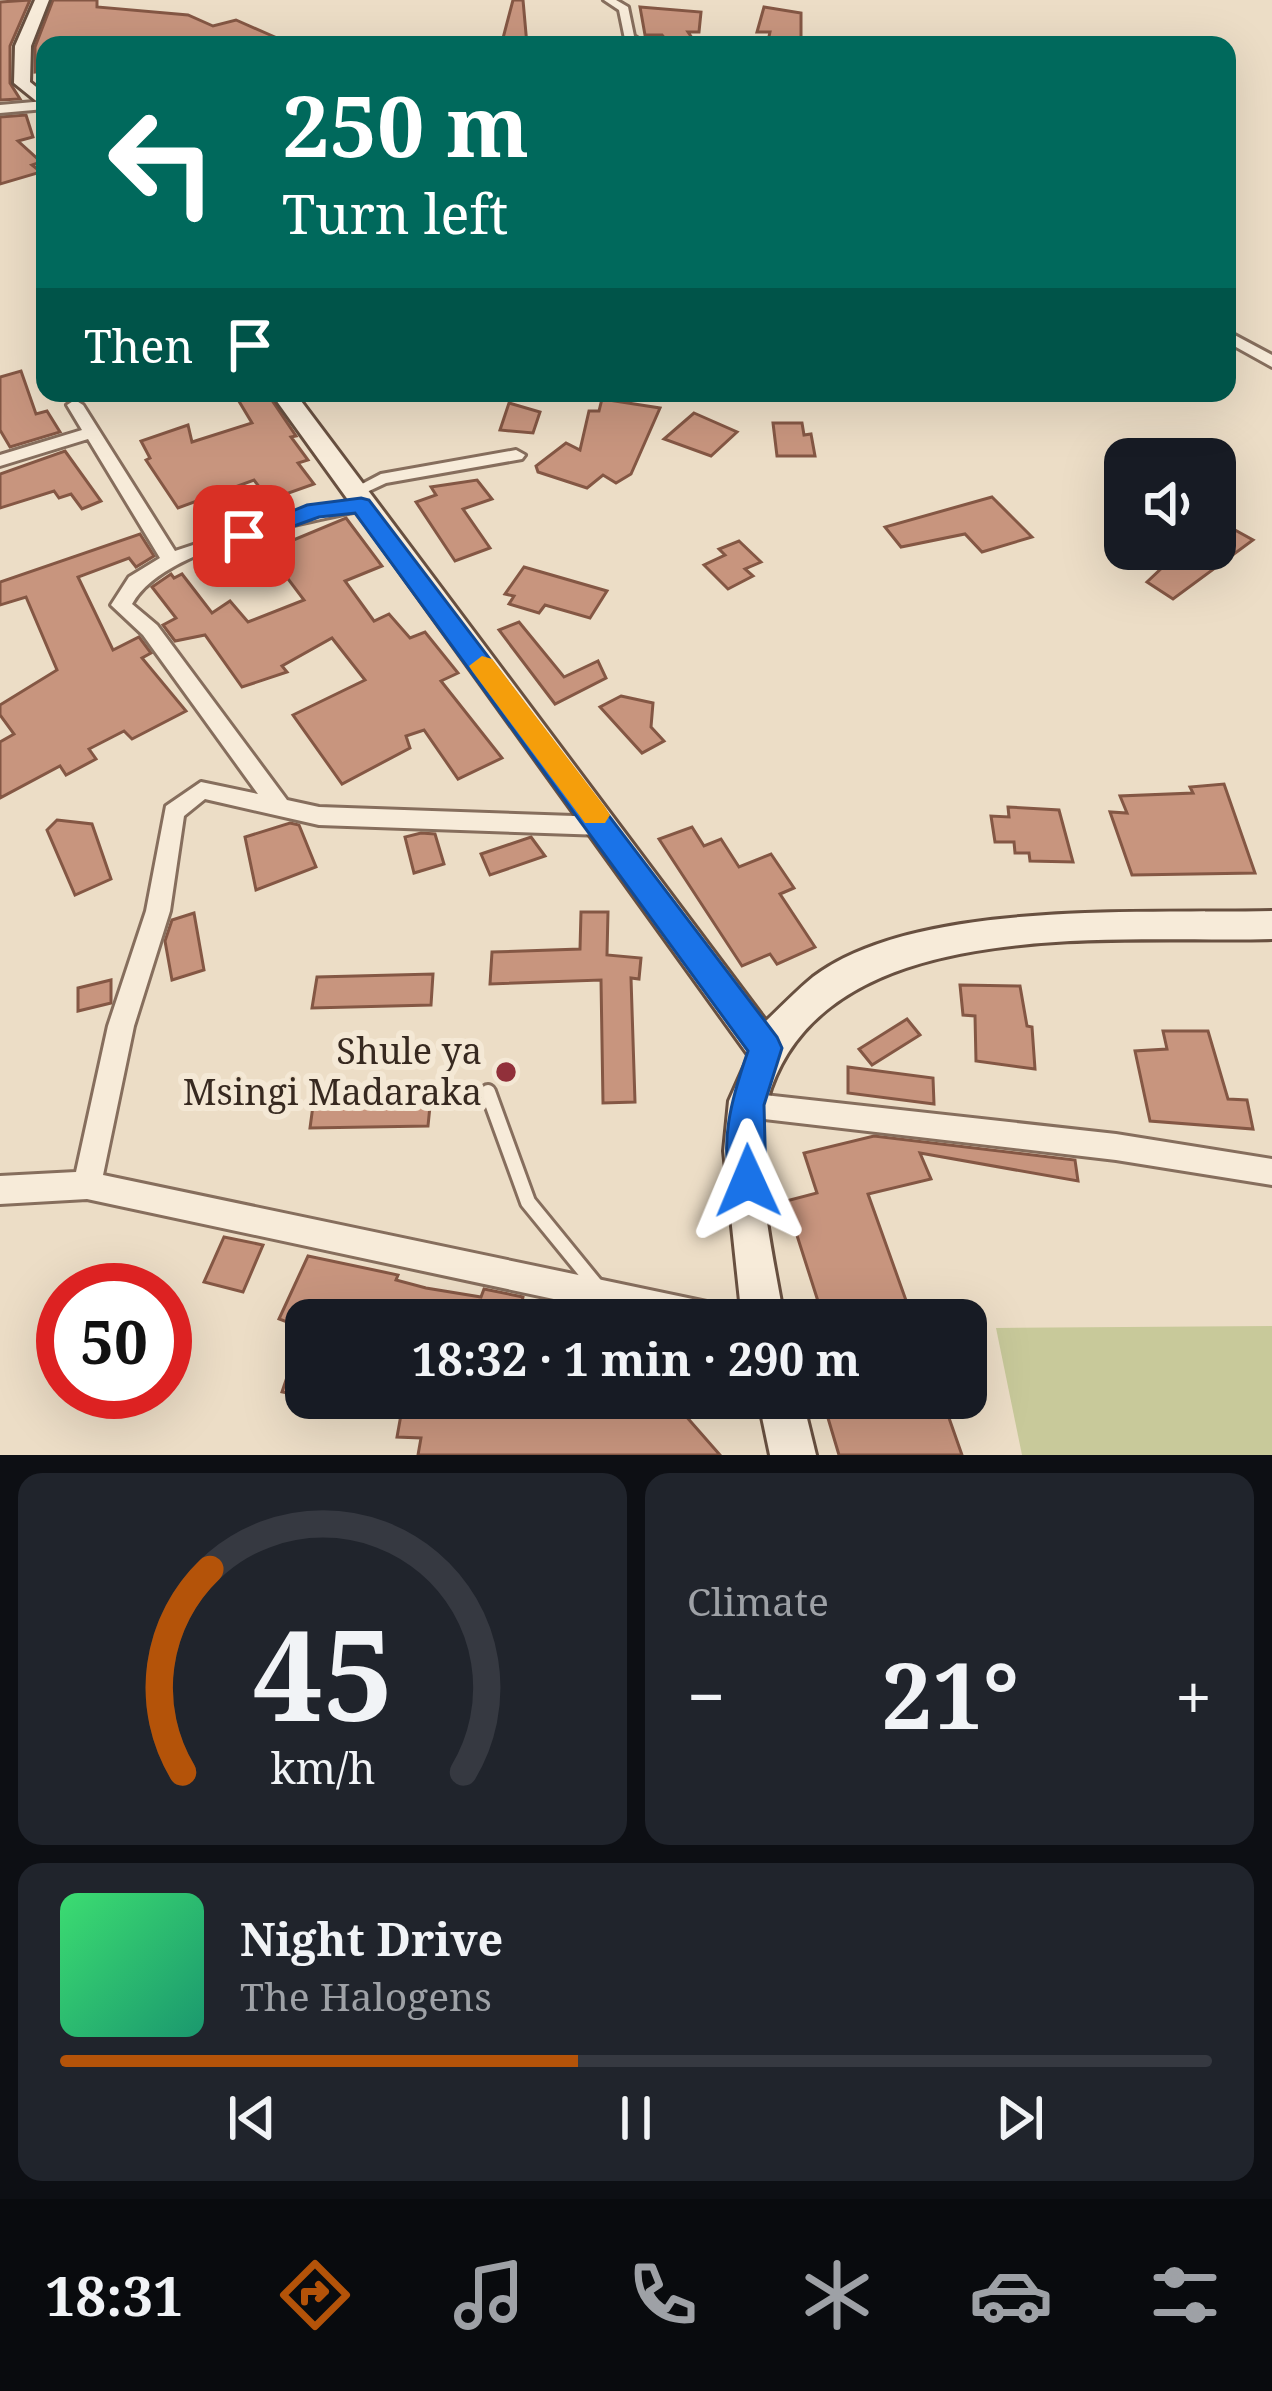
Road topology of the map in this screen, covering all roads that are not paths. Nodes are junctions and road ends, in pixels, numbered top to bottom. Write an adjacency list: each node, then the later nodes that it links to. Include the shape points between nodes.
1 (42, 0): 4 (street, via 23,46 22,83)
2 (609, 0): 3 (street, via 624,9)
3 (629, 36)
4 (36, 96)
5 (36, 105): 6 (street)
6 (0, 109)
7 (1236, 340): 8 (street)
8 (1272, 362)
9 (290, 402): 14 (street)
10 (76, 405): 11 (street)
11 (92, 432): 13 (street); 15 (street)
12 (516, 455): 14 (street, via 382,479)
13 (0, 461)
14 (357, 499): 15 (street); 17 (street)
15 (172, 562): 16 (street, via 137,580 121,605 150,630)
16 (280, 808): 17 (street); 23 (street, via 201,790 174,812 158,911 121,1026)
17 (603, 826): 19 (street)
18 (1272, 925): 19 (street, via 1029,929 897,951 811,999)
19 (765, 1048): 21 (street)
20 (488, 1092): 25 (lane, via 528,1202)
21 (747, 1105): 22 (street); 27 (street, via 748,1219)
22 (1272, 1172)
23 (87, 1185): 24 (street); 25 (street)
24 (0, 1190)
25 (605, 1296): 26 (street)
26 (620, 1299)
27 (760, 1299)
28 (785, 1419): 29 (street)
29 (793, 1455)

